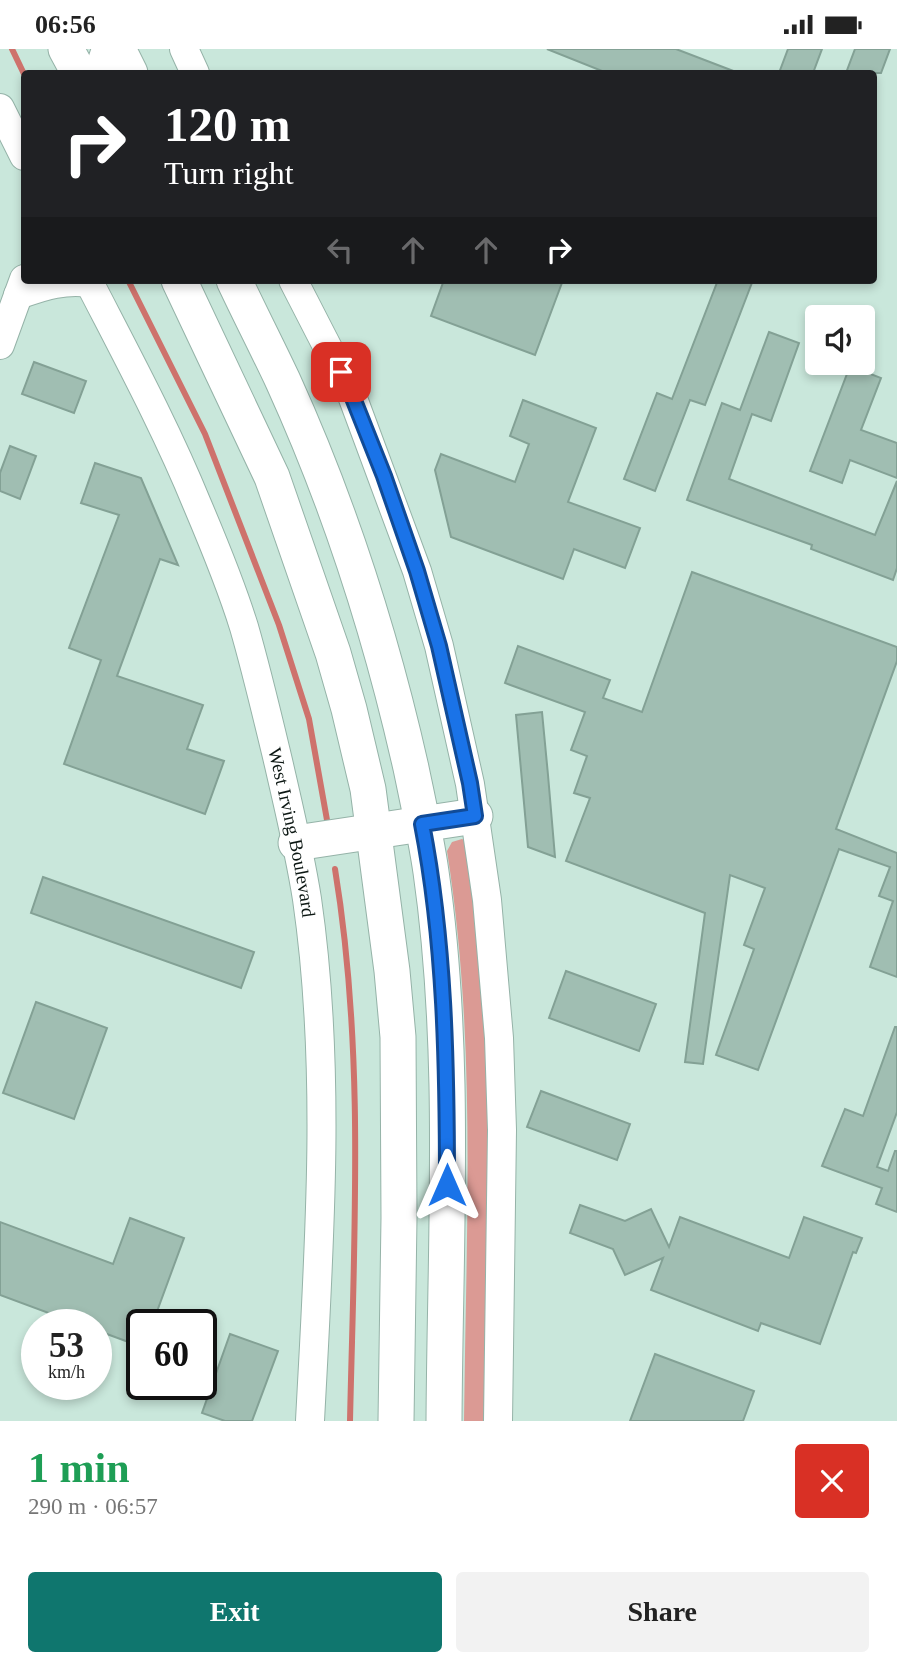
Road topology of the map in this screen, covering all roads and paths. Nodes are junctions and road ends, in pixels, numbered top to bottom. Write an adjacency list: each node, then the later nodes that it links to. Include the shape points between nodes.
1 (66, 49): 5 (main road)
2 (106, 49): 6 (street)
3 (118, 49): 7 (main road)
4 (184, 49): 8 (street)
5 (77, 70)
6 (99, 70)
7 (128, 70)
8 (194, 70)
9 (0, 108): 10 (street)
10 (21, 150)
11 (49, 284): 16 (street)
12 (91, 284): 21 (street, West Irving Boulevard, via 221,563 260,685)
13 (181, 284): 20 (main road, via 272,477 306,572 349,709)
14 (236, 284): 19 (main road, via 284,383 354,563 397,708)
15 (295, 284): 18 (street, via 351,393 417,571 439,646)
16 (21, 287): 17 (street)
17 (0, 345)
18 (475, 816): 19 (main road); 25 (street, via 487,899 500,1061)
19 (422, 824): 20 (main road); 24 (main road, via 431,871 445,1043)
20 (374, 831): 21 (main road); 23 (main road, via 398,1060)
21 (296, 843): 22 (street, West Irving Boulevard, via 307,899 319,1042 320,1160)
22 (310, 1421)
23 (396, 1421)
24 (444, 1421)
25 (498, 1421)

